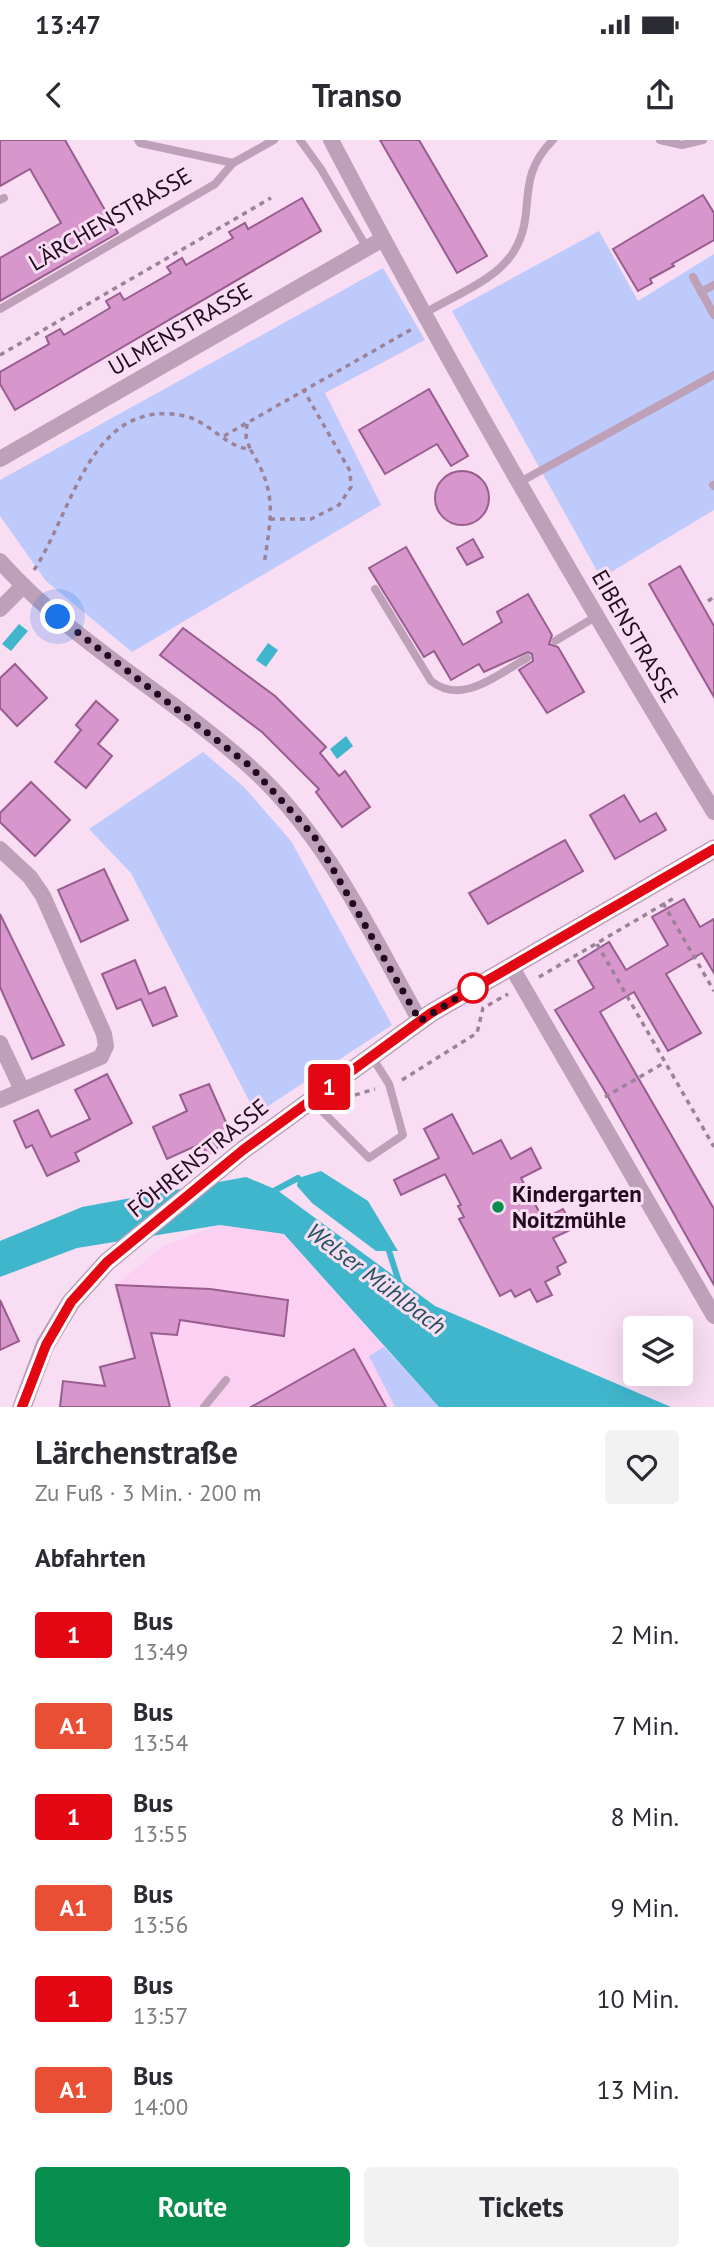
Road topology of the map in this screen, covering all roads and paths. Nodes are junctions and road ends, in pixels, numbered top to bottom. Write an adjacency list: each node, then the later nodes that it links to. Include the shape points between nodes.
1 (138, 140): 8 (lane)
2 (274, 140): 8 (lane, LÄRCHENSTRASSE)
3 (300, 140): 11 (lane)
4 (331, 140): 10 (street, EIBENSTRASSE)
5 (553, 140): 17 (lane, via 531,167 522,232 514,252 494,272)
6 (660, 140): 7 (lane, via 682,145)
7 (703, 140)
8 (233, 163): 15 (lane, LÄRCHENSTRASSE, via 215,184)
9 (271, 198): 18 (path)
10 (383, 239): 11 (street, ULMENSTRASSE); 17 (street, EIBENSTRASSE)
11 (367, 248): 24 (street, ULMENSTRASSE)
12 (693, 277): 14 (lane)
13 (714, 285): 14 (lane)
14 (701, 292): 16 (lane)
15 (0, 309)
16 (714, 314)
17 (427, 316): 20 (path); 25 (street, EIBENSTRASSE)
18 (0, 355)
19 (714, 374): 25 (lane)
20 (303, 388): 21 (path); 26 (path, via 350,471 351,487 339,505 311,519)
21 (247, 423): 22 (path); 23 (path)
22 (224, 436): 23 (path, via 237,449); 29 (path, via 187,416 164,414 123,425 108,436 96,449)
23 (250, 449): 26 (path, via 270,490)
24 (0, 459)
25 (520, 482): 34 (street, EIBENSTRASSE)
26 (270, 519): 28 (path)
27 (0, 561): 29 (street)
28 (264, 565)
29 (23, 586): 33 (street); 48 (street, via 93,647 250,766 305,826)
30 (375, 589): 36 (lane, via 430,681 439,688 470,690)
31 (714, 597): 32 (path)
32 (708, 601)
33 (0, 609)
34 (597, 616): 35 (lane); 37 (street, EIBENSTRASSE)
35 (555, 641)
36 (527, 657)
37 (714, 812)
38 (0, 849): 53 (street, via 43,896 106,1046 101,1056)
39 (714, 849): 40 (street, FÖHRENSTRASSE)
40 (652, 887): 42 (path); 43 (street, FÖHRENSTRASSE)
41 (684, 892): 42 (path)
42 (664, 904): 44 (path); 47 (path)
43 (585, 924): 44 (path); 45 (street, FÖHRENSTRASSE)
44 (596, 944): 46 (path); 51 (path)
45 (511, 966): 46 (street); 48 (street, FÖHRENSTRASSE)
46 (523, 986): 52 (path, via 483,1008 477,1033 405,1079); 55 (street)
47 (714, 991)
48 (420, 1021): 50 (street, FÖHRENSTRASSE)
49 (0, 1043): 53 (street)
50 (372, 1056): 52 (lane); 56 (street, FÖHRENSTRASSE)
51 (664, 1063): 55 (path); 57 (path)
52 (389, 1084): 56 (path); 56 (lane, via 403,1135 369,1158)
53 (22, 1090): 54 (street)
54 (0, 1100)
55 (591, 1104): 58 (street)
56 (316, 1105): 60 (street, FÖHRENSTRASSE, via 243,1150 107,1262 71,1302 46,1345)
57 (714, 1147)
58 (714, 1316)
59 (226, 1380): 61 (lane)
60 (22, 1407)
61 (204, 1407)

